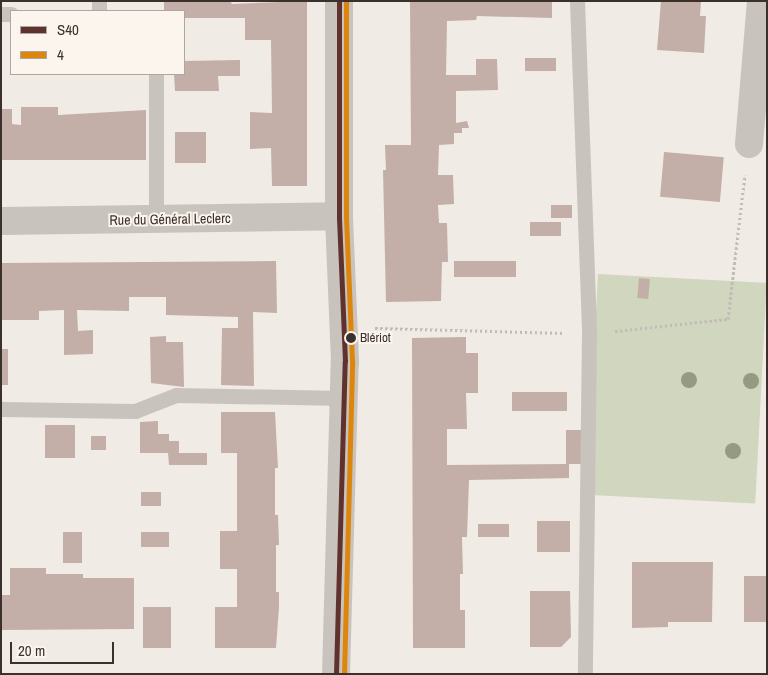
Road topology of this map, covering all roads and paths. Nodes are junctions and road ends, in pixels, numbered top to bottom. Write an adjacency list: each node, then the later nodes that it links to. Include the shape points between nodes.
1 (339, 1): 6 (street)
2 (578, 1): 12 (lane, via 590,334)
3 (761, 1): 5 (street)
4 (156, 75): 7 (lane)
5 (749, 144)
6 (339, 216): 7 (street, Rue du Général Leclerc); 9 (street, via 345,327)
7 (156, 220): 8 (street, Rue du Général Leclerc)
8 (1, 221)
9 (343, 398): 10 (lane, via 176,395 135,411); 11 (street)
10 (1, 408)
11 (336, 674)
12 (585, 674)

